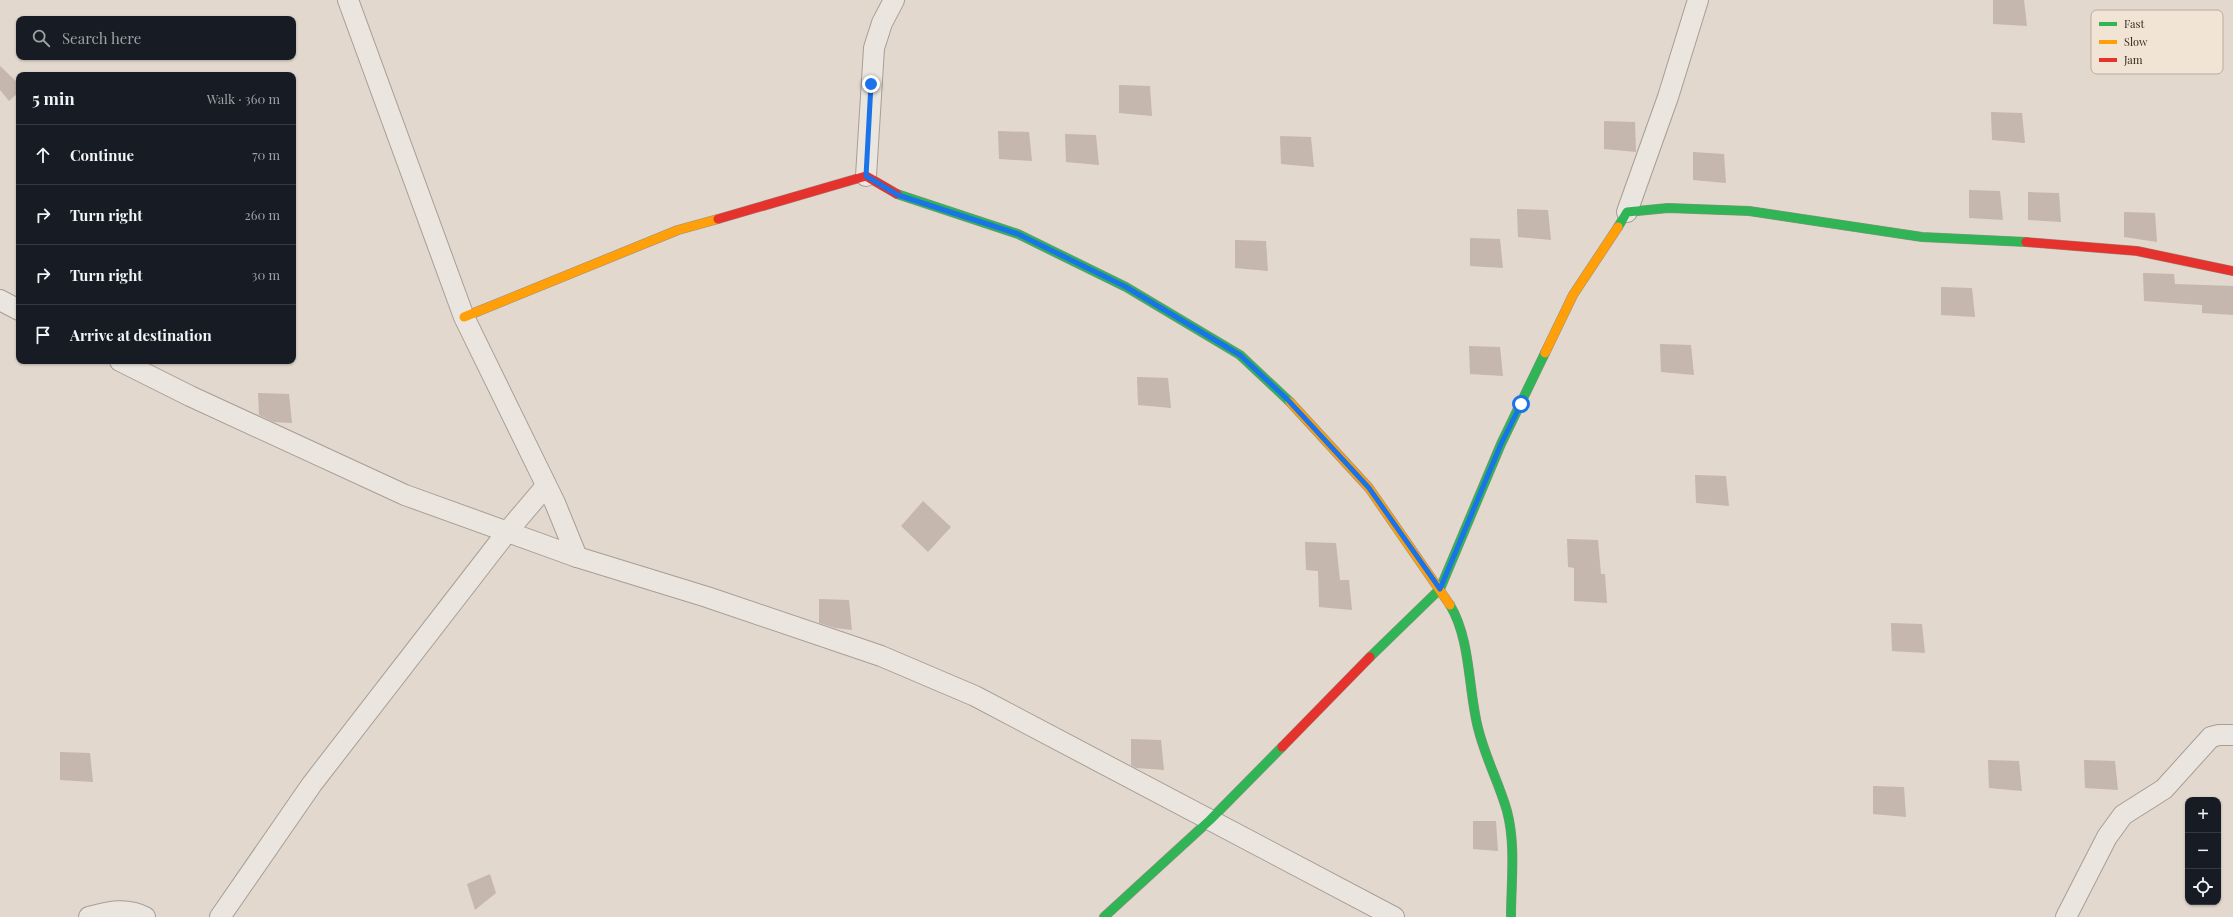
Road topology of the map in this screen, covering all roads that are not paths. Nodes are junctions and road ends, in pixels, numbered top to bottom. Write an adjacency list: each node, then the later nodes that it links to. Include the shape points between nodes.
1 (894, 0): 4 (street, via 882,23 874,48)
2 (1698, 0): 5 (street, via 1668,97)
3 (344, 3): 9 (street)
4 (866, 176): 9 (street, via 678,230); 14 (street, via 898,195 1018,234 1126,287 1240,355 1288,400 1369,488)
5 (1627, 212): 6 (street, via 1668,208 1749,211 1922,237 2137,251); 14 (street, via 1573,295 1501,444)
6 (2233, 271)
7 (0, 300): 8 (street)
8 (16, 308)
9 (464, 317): 11 (street)
10 (126, 364): 12 (street, via 405,495)
11 (546, 486): 12 (street); 13 (street)
12 (507, 532): 13 (street); 19 (street, via 312,784)
13 (578, 557): 16 (street, via 707,597 881,656 975,696)
14 (1440, 589): 16 (street); 22 (street, via 1455,614 1464,648 1478,730 1507,812 1511,840)
15 (2233, 735): 23 (street, via 2211,737 2164,789 2124,815 2107,837)
16 (1210, 820): 20 (street); 21 (street)
17 (89, 917): 18 (street, via 121,910)
18 (145, 917)
19 (220, 917)
20 (1104, 917)
21 (1394, 917)
22 (1511, 917)
23 (2066, 917)

